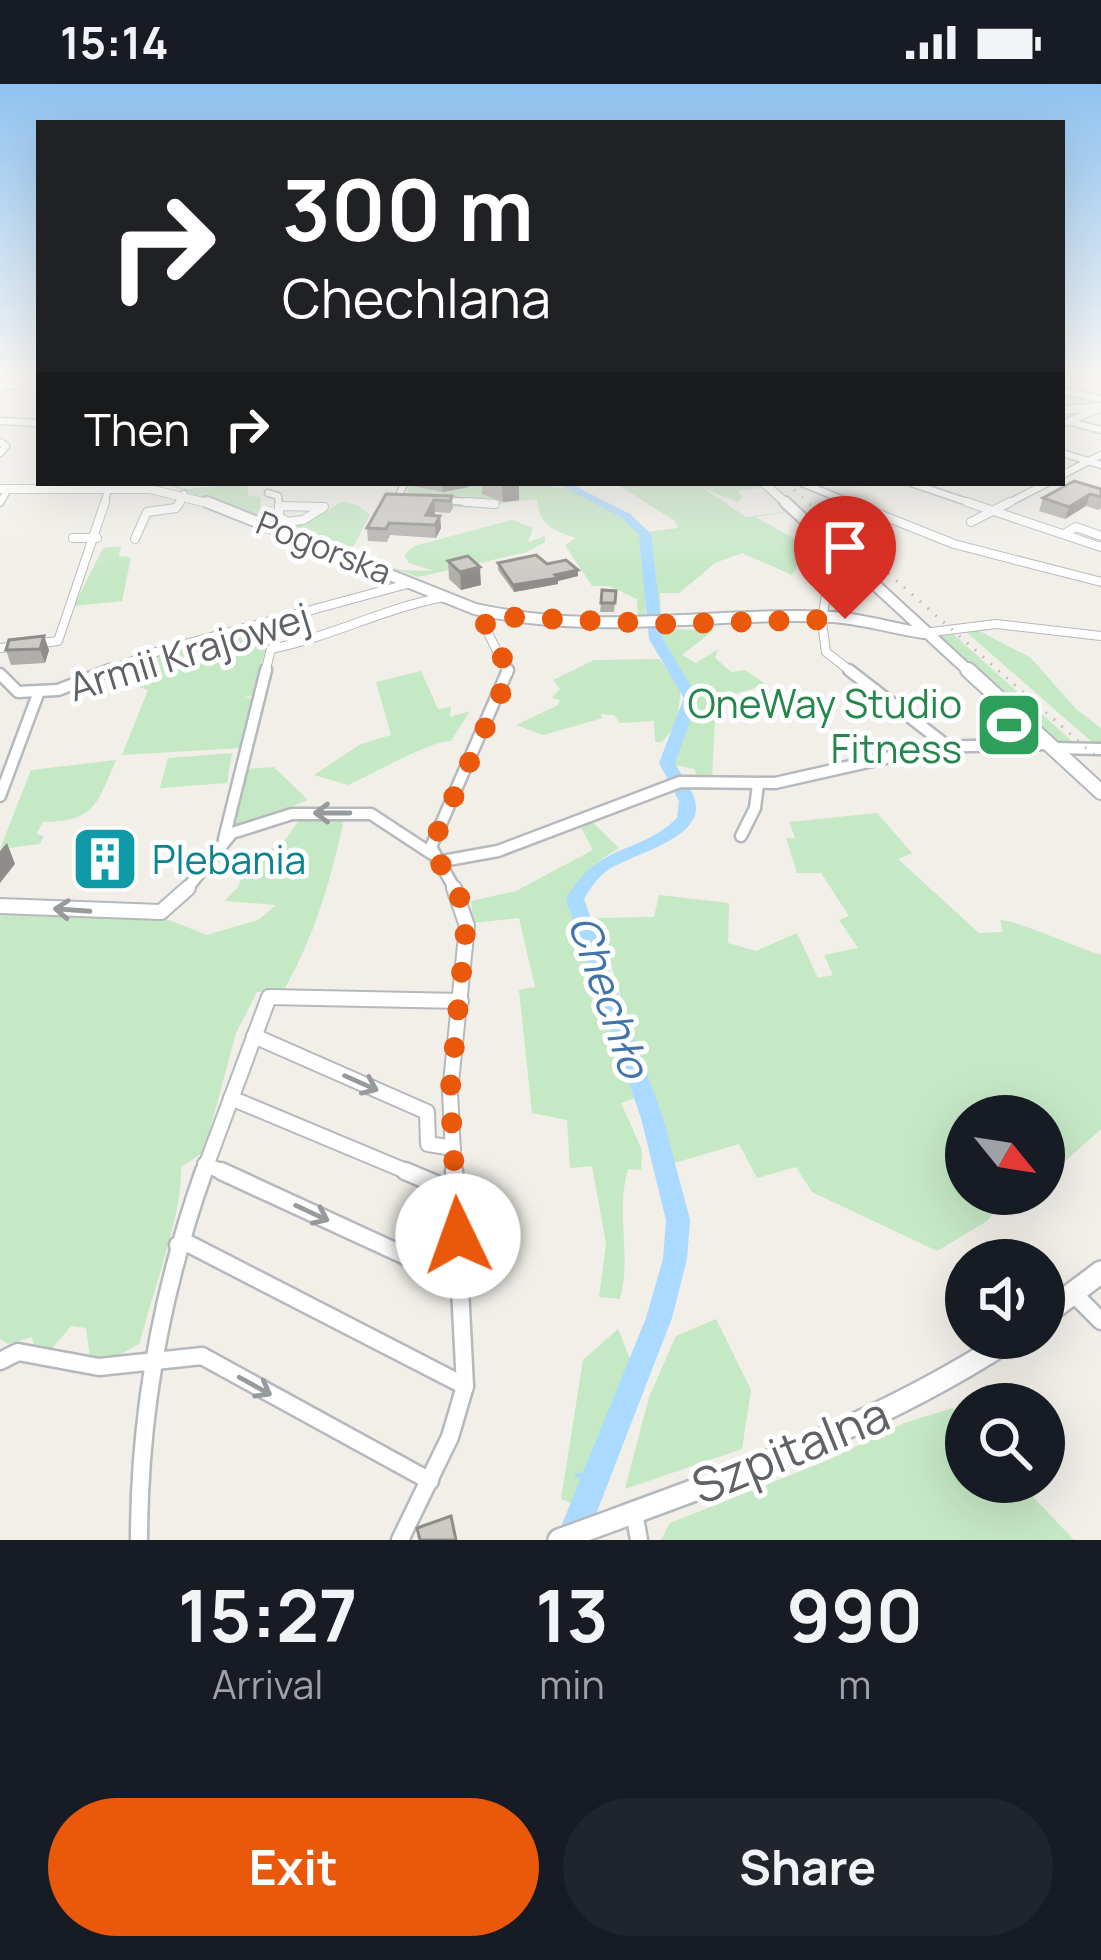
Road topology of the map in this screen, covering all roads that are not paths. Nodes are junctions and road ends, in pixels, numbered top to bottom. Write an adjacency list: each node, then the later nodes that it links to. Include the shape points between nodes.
1 (0, 442): 2 (street)
2 (0, 453)
3 (1065, 454): 5 (street)
4 (1101, 455): 5 (street)
5 (1089, 461): 6 (street); 7 (street)
6 (1101, 464)
7 (1065, 478)
8 (90, 486): 13 (street, Pogorska); 14 (street, Pogorska)
9 (767, 486): 33 (street)
10 (809, 486): 35 (street, via 964,547)
11 (920, 486): 25 (street)
12 (1041, 486): 25 (street)
13 (4, 489): 21 (street)
14 (108, 489): 17 (street, Pogorska); 31 (street)
15 (402, 489): 19 (street)
16 (268, 493): 24 (street)
17 (184, 494): 27 (street, Pogorska); 32 (street, via 176,508 147,512)
18 (289, 496): 22 (street, via 321,498)
19 (412, 501)
20 (431, 501): 23 (street)
21 (0, 503)
22 (313, 504): 24 (street); 27 (street, via 324,507)
23 (495, 504)
24 (280, 506): 27 (street)
25 (994, 511): 26 (street); 28 (street)
26 (971, 522)
27 (284, 526): 36 (street, Pogorska)
28 (1064, 534): 29 (street, via 1076,527); 34 (street)
29 (1101, 536)
30 (73, 538): 31 (street)
31 (97, 538): 43 (street, via 58,641)
32 (135, 539)
33 (833, 547): 39 (street); 41 (street)
34 (1101, 547)
35 (1100, 578)
36 (412, 583): 37 (street, Pogorska); 40 (street, Armii Krajowej)
37 (445, 597): 38 (street, Pogorska); 44 (street)
38 (488, 613): 39 (street, Pogorska, via 645,624); 55 (street, via 484,625 508,666 507,680 436,832)
39 (825, 617): 41 (street, Pogorska); 47 (street, via 830,658)
40 (271, 624): 44 (street); 46 (street, Armii Krajowej)
41 (925, 633): 42 (street, via 996,623); 48 (street)
42 (1101, 637)
43 (0, 648)
44 (271, 649): 54 (street)
45 (0, 674): 46 (street, Armii Krajowej, via 14,689)
46 (38, 694): 52 (street)
47 (947, 746): 48 (street); 50 (street)
48 (1050, 746): 49 (street); 51 (street)
49 (1101, 748)
50 (758, 784): 53 (street); 55 (street, via 666,785 498,850)
51 (1101, 792)
52 (0, 796)
53 (740, 836)
54 (224, 839): 55 (street, one-way to 54, via 372,814 281,816); 56 (street, one-way to 56, via 190,888 160,912)
55 (435, 858): 57 (street, via 464,913)
56 (4, 906)
57 (461, 1001): 58 (street, via 269,997); 60 (street, via 450,1092)
58 (254, 1036): 59 (street); 60 (street, one-way to 60, via 427,1112 428,1144)
59 (231, 1098): 61 (street); 62 (street)
60 (453, 1148): 62 (street)
61 (205, 1164): 63 (street); 65 (street, one-way to 65)
62 (455, 1192): 65 (street)
63 (178, 1245): 71 (street); 72 (street)
64 (1101, 1272): 66 (street)
65 (460, 1281): 72 (street)
66 (1073, 1294): 67 (street); 68 (street)
67 (1065, 1300)
68 (1101, 1322)
69 (9, 1356): 71 (street)
70 (983, 1359): 74 (street, Szpitalna, via 835,1437)
71 (147, 1364): 73 (street, one-way to 73, via 202,1356); 75 (street)
72 (465, 1386): 73 (street)
73 (430, 1480): 76 (street)
74 (634, 1512): 77 (street, Szpitalna); 78 (street)
75 (139, 1540)
76 (400, 1540)
77 (559, 1540)
78 (639, 1540)

